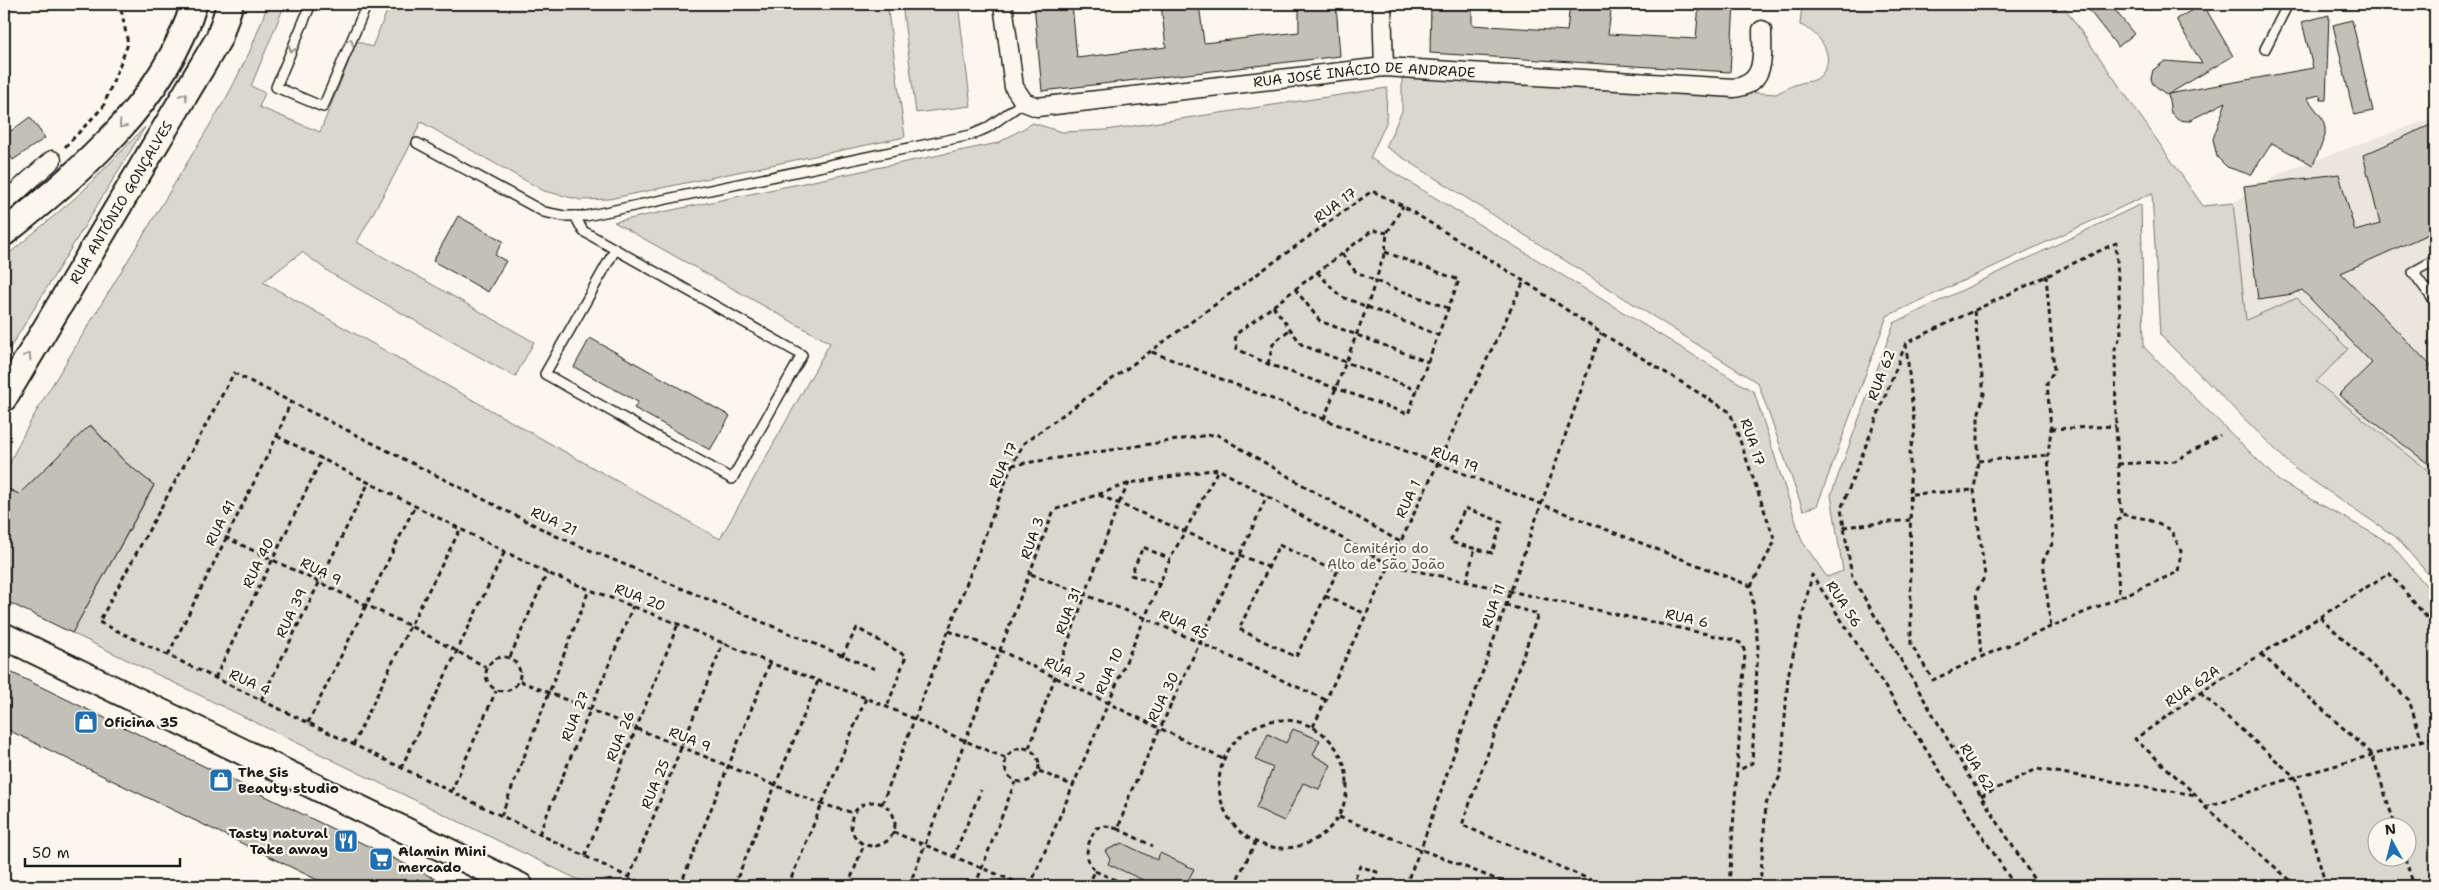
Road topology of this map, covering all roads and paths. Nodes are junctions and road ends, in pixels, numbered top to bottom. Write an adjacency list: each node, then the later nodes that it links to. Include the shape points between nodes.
1 (116, 4): 14 (path, via 122,13 128,44 103,107)
2 (194, 4): 19 (main road, one-way to 19, via 172,53 133,112 75,172)
3 (230, 4): 46 (main road, RUA ANTÓNIO GONÇALVES, one-way to 3, via 219,38)
4 (311, 4): 5 (lane, one-way to 5, via 276,87 323,107)
5 (366, 4)
6 (1003, 4): 12 (street, via 1012,78)
7 (1382, 4): 11 (street)
8 (2288, 4): 10 (lane)
9 (1762, 30): 11 (street, RUA JOSÉ INÁCIO DE ANDRADE, via 1762,57 1756,78 1750,84 1734,88)
10 (2265, 50)
11 (1384, 67): 12 (street, RUA JOSÉ INÁCIO DE ANDRADE, via 1050,106)
12 (1024, 102): 17 (lane, via 971,136 610,212)
13 (417, 143): 17 (lane, via 544,212)
14 (52, 160): 15 (street)
15 (4, 203)
16 (1403, 206): 18 (path); 27 (path, RUA 17); 39 (path, RUA 17, via 1372,192)
17 (574, 216): 20 (lane, via 583,231)
18 (1387, 233): 21 (path); 22 (path, via 1373,230)
19 (4, 234)
20 (615, 250): 20 (lane, via 802,355 732,479 545,374)
21 (1385, 252): 26 (path); 32 (path, via 1458,280)
22 (1342, 254): 24 (path); 26 (path, via 1355,271)
23 (2435, 260): 29 (lane, via 2413,272)
24 (1317, 272): 28 (path); 31 (path, via 1340,296)
25 (2046, 275): 33 (path, RUA 62); 49 (path, RUA 62, via 2116,243 2121,334 2116,349); 50 (path, via 2054,370 2047,383)
26 (1375, 281): 31 (path); 32 (path)
27 (1524, 281): 35 (path, RUA 17); 56 (path, RUA 1)
28 (1295, 289): 30 (path); 36 (path, via 1320,322)
29 (2435, 302)
30 (1274, 306): 34 (path); 41 (path, via 1235,335 1237,349)
31 (1367, 307): 36 (path); 37 (path)
32 (1448, 308): 37 (path)
33 (1974, 311): 38 (path, RUA 62); 55 (path, via 1984,394 1978,416)
34 (1290, 328): 41 (path, via 1273,344); 42 (path, via 1302,345)
35 (1601, 333): 67 (path, RUA 11); 88 (path, RUA 17, via 1730,412 1775,541)
36 (1356, 335): 40 (path); 42 (path)
37 (1438, 335): 40 (path)
38 (1906, 342): 64 (path, via 1915,432 1910,450); 72 (path, RUA 62, via 1841,509)
39 (1152, 352): 48 (path, RUA 19); 58 (path, RUA 17, via 1024,443)
40 (1428, 362): 45 (path)
41 (1268, 364): 44 (path)
42 (1346, 364): 44 (path); 45 (path)
43 (234, 373): 47 (path, RUA 21); 111 (path, RUA 4, via 99,622)
44 (1336, 388): 45 (path, via 1408,414); 48 (path)
45 (1417, 390)
46 (4, 398)
47 (291, 401): 52 (path, RUA 41); 112 (path, RUA 21, via 556,536)
48 (1324, 419): 56 (path, RUA 19)
49 (2116, 426): 50 (path); 57 (path, RUA 62)
50 (2051, 429): 53 (path)
51 (2220, 435): 57 (path, via 2175,461)
52 (277, 436): 54 (path, RUA 20); 74 (path, RUA 41)
53 (2048, 455): 55 (path); 103 (path, via 2053,542 2043,560)
54 (322, 458): 60 (path, RUA 20); 79 (path, RUA 40)
55 (1978, 462): 62 (path)
56 (1438, 464): 67 (path, RUA 19); 75 (path, RUA 1)
57 (2118, 464): 69 (path, RUA 62)
58 (1012, 465): 75 (path, via 1216,434); 104 (path, RUA 17)
59 (1218, 469): 61 (path, RUA 3); 65 (path); 73 (path, RUA 10)
60 (369, 482): 68 (path, RUA 20); 85 (path, RUA 39)
61 (1130, 483): 63 (path, RUA 3); 66 (path, RUA 31)
62 (1974, 490): 64 (path); 114 (path, via 1984,576 1976,592)
63 (1098, 494): 66 (path); 84 (path, RUA 3, via 1054,510)
64 (1912, 494): 70 (path)
65 (1268, 496): 78 (path, RUA 30); 81 (path)
66 (1119, 503): 73 (path); 91 (path, RUA 31)
67 (1540, 504): 88 (path, RUA 19); 90 (path, RUA 11)
68 (414, 506): 71 (path, RUA 20); 95 (path)
69 (2121, 514): 93 (path, RUA 62, via 2116,524); 93 (path, via 2148,518 2171,530 2181,551 2178,572)
70 (1910, 520): 72 (path); 114 (path, via 1911,644 1933,680)
71 (461, 528): 77 (path, RUA 20); 101 (path)
72 (1842, 528): 156 (path, RUA 62, via 1852,577)
73 (1184, 533): 78 (path); 80 (path, RUA 10)
74 (225, 538): 79 (path, RUA 9); 111 (path, RUA 41)
75 (1400, 542): 81 (path, RUA 1)
76 (1475, 548): 76 (path, via 1450,542 1464,508 1502,522 1492,553); 86 (path)
77 (505, 551): 83 (path, RUA 20); 109 (path)
78 (1240, 555): 82 (path); 107 (path, RUA 30)
79 (273, 559): 85 (path, RUA 9); 119 (path, RUA 40)
80 (1170, 559): 87 (path, RUA 10); 87 (path, via 1143,547 1131,575)
81 (1390, 565): 86 (path, RUA 6); 97 (path, RUA 1)
82 (1268, 567): 92 (path, via 1279,545 1337,572); 92 (path, via 1239,629 1296,657)
83 (547, 573): 89 (path, RUA 20); 113 (path)
84 (1031, 574): 91 (path, RUA 45); 108 (path, RUA 3)
85 (319, 582): 95 (path, RUA 9); 126 (path, RUA 39)
86 (1466, 582): 90 (path, RUA 6)
87 (1161, 585): 99 (path, RUA 10)
88 (1751, 586): 147 (path, via 1758,647 1752,763)
89 (589, 590): 96 (path, RUA 20); 124 (path)
90 (1510, 590): 94 (path, RUA 11); 147 (path, RUA 6, via 1742,644 1745,653)
91 (1086, 596): 99 (path, RUA 45); 118 (path, RUA 31)
92 (1325, 596): 97 (path)
93 (2119, 598): 103 (path)
94 (1506, 605): 171 (path, RUA 11); 194 (path, via 1538,614 1462,825)
95 (366, 606): 101 (path, RUA 9); 132 (path)
96 (632, 606): 100 (path, RUA 20); 130 (path, RUA 27)
97 (1366, 614): 127 (path, RUA 1)
98 (2320, 617): 102 (path, RUA 62A, via 2390,573); 110 (path, RUA 62A); 137 (path, via 2409,700)
99 (1145, 618): 107 (path, RUA 45); 128 (path, RUA 10)
100 (678, 624): 106 (path, RUA 20); 135 (path, RUA 26)
101 (410, 626): 109 (path, RUA 9); 139 (path)
102 (2435, 627)
103 (2051, 628): 114 (path)
104 (949, 631): 108 (path, RUA 2); 131 (path, RUA 17)
105 (4, 636): 178 (main road)
106 (724, 643): 115 (path, RUA 20); 140 (path, RUA 25)
107 (1200, 644): 127 (path, RUA 45); 134 (path, RUA 30)
108 (1001, 651): 118 (path, RUA 2); 138 (path, RUA 3)
109 (457, 652): 116 (path, RUA 9); 146 (path)
110 (2261, 654): 123 (path, RUA 62A); 142 (path)
111 (168, 655): 119 (path, RUA 4)
112 (842, 656): 117 (path, RUA 21); 129 (path, via 857,628 906,656)
113 (510, 657): 116 (path, via 494,658); 120 (path, via 520,667)
114 (1981, 657)
115 (770, 663): 121 (path, RUA 20); 145 (path)
116 (486, 667): 122 (path, via 486,682)
117 (875, 669)
118 (1054, 677): 128 (path, RUA 2); 141 (path, RUA 31)
119 (215, 678): 126 (path, RUA 4)
120 (520, 681): 122 (path, via 512,690); 124 (path, RUA 9)
121 (818, 681): 125 (path, RUA 20); 151 (path)
122 (496, 691): 154 (path)
123 (2200, 693): 149 (path); 155 (path, RUA 62A, via 2135,739)
124 (549, 694): 130 (path, RUA 9); 161 (path)
125 (866, 698): 129 (path, RUA 20); 157 (path)
126 (261, 700): 132 (path, RUA 4)
127 (1326, 700): 133 (path, RUA 1)
128 (1107, 703): 134 (path, RUA 2); 152 (path, RUA 10)
129 (887, 707): 131 (path, RUA 20)
130 (590, 710): 135 (path, RUA 9); 166 (path, RUA 27)
131 (913, 719): 138 (path, RUA 20); 158 (path, RUA 17)
132 (308, 723): 139 (path, RUA 4)
133 (1313, 726): 144 (path, via 1288,719 1261,723 1238,737); 162 (path, via 1334,743 1346,766 1348,792)
134 (1160, 727): 144 (path, RUA 2); 164 (path, RUA 30)
135 (634, 729): 140 (path, RUA 9); 172 (path, RUA 26)
136 (2435, 737): 137 (path)
137 (2422, 741): 142 (path)
138 (966, 742): 143 (path, RUA 20); 169 (path, RUA 3)
139 (353, 745): 146 (path, RUA 4)
140 (682, 748): 145 (path, RUA 9); 177 (path, RUA 25)
141 (1029, 748): 143 (path, via 1013,749); 148 (path, via 1038,758)
142 (2372, 754): 149 (path); 163 (path)
143 (1004, 758): 150 (path, via 1005,772)
144 (1223, 759): 167 (path, via 1218,783 1222,807 1235,828)
145 (729, 767): 151 (path, RUA 9); 180 (path)
146 (401, 768): 154 (path, RUA 4)
147 (1738, 770): 195 (path, RUA 6)
148 (1039, 771): 150 (path, via 1030,781); 152 (path)
149 (2295, 777): 159 (path); 200 (path)
150 (1014, 782): 175 (path)
151 (776, 786): 157 (path, RUA 9); 181 (path)
152 (1074, 786): 186 (path, RUA 10)
153 (981, 790): 173 (path)
154 (451, 792): 161 (path, RUA 4)
155 (2196, 795): 156 (path, via 2037,768); 159 (path, RUA 62A)
156 (1981, 796): 198 (path, RUA 62)
157 (821, 804): 160 (path, RUA 9); 182 (path)
158 (882, 804): 160 (path, via 863,804); 165 (path, via 892,813)
159 (2205, 807): 199 (path, RUA 62A)
160 (854, 814): 168 (path, via 851,827)
161 (501, 816): 166 (path, RUA 4)
162 (1339, 817): 167 (path, via 1323,836 1302,847 1278,849); 171 (path)
163 (2393, 818)
164 (1118, 829): 170 (path); 176 (path, via 1096,828 1087,843 1086,856)
165 (893, 832): 168 (path, via 890,838 878,845); 169 (path)
166 (539, 834): 172 (path, RUA 4)
167 (1255, 843): 189 (path)
168 (864, 844): 183 (path)
169 (925, 844): 173 (path); 184 (path, RUA 3)
170 (1153, 846)
171 (1421, 848): 192 (path, RUA 11); 193 (path)
172 (585, 856): 177 (path, RUA 4)
173 (953, 858): 175 (path)
174 (2408, 868): 201 (path)
175 (982, 869): 185 (path); 186 (path)
176 (1095, 871): 187 (path); 188 (path)
177 (629, 878): 179 (path, RUA 4)
178 (520, 886)
179 (647, 886)
180 (680, 886)
181 (734, 886)
182 (788, 886)
183 (848, 886)
184 (909, 886)
185 (975, 886)
186 (1028, 886)
187 (1088, 886)
188 (1127, 886)
189 (1234, 886)
190 (1352, 886): 191 (path, via 1360,866 1377,872)
191 (1371, 886)
192 (1405, 886)
193 (1513, 886)
194 (1605, 886)
195 (1729, 886)
196 (1760, 886): 197 (path, RUA 56, via 1766,804 1781,774 1788,676 1812,575)
197 (2015, 886)
198 (2038, 886)
199 (2297, 886)
200 (2326, 886)
201 (2414, 886)

